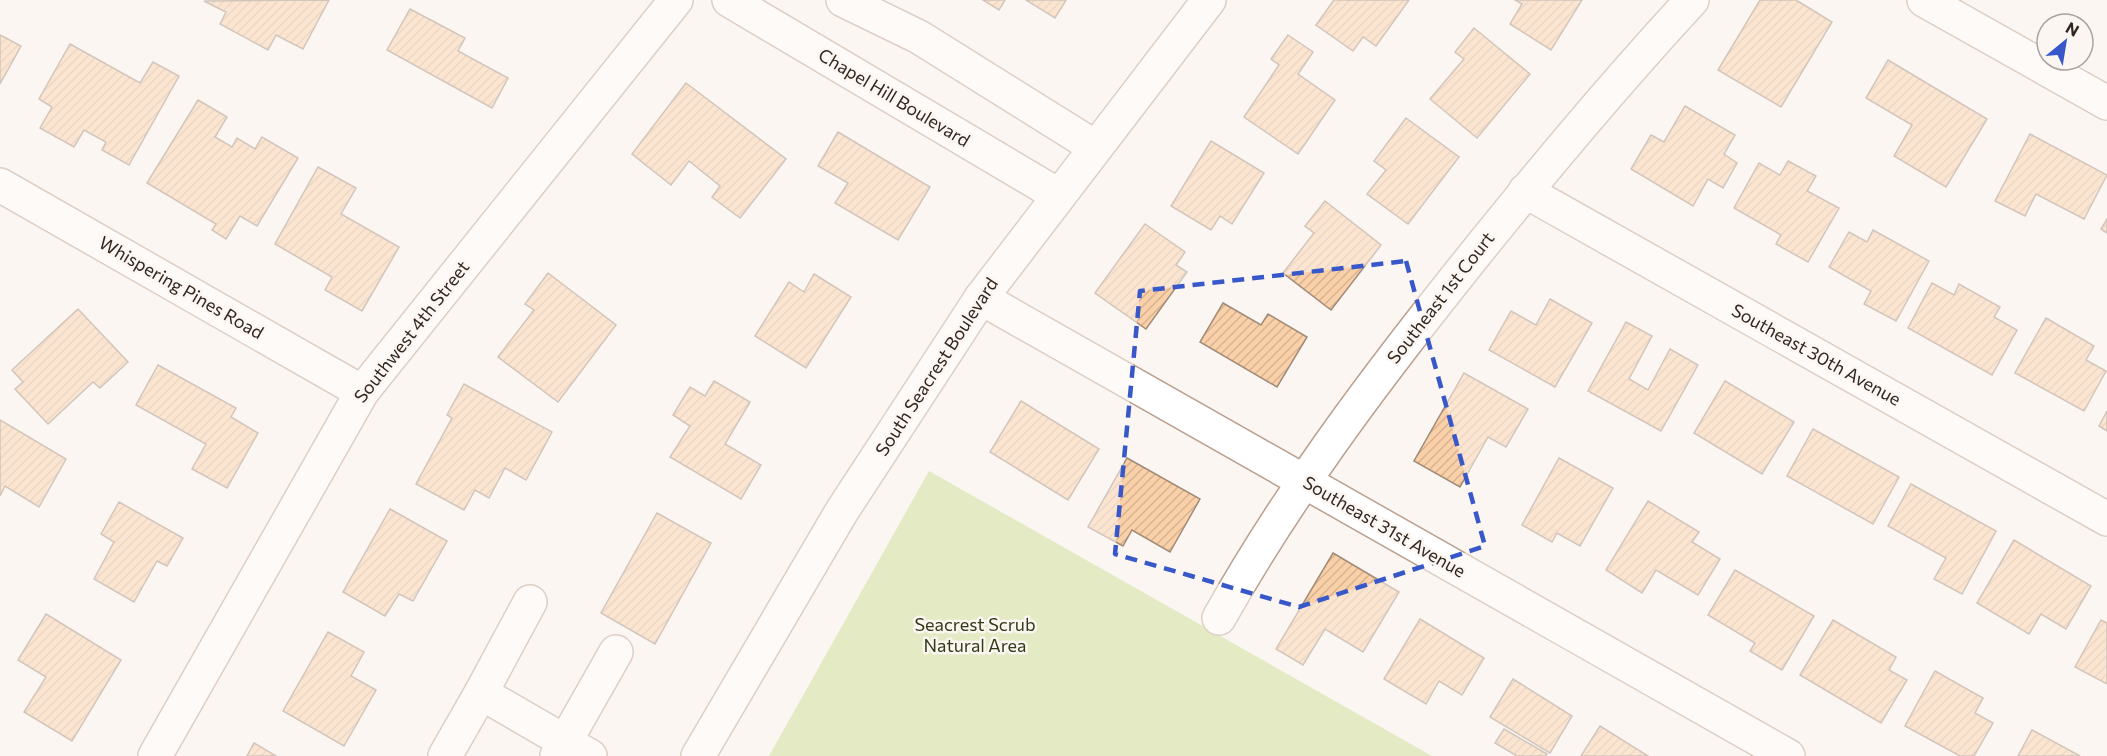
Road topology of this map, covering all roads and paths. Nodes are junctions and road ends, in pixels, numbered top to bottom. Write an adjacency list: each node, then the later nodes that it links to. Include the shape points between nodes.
1 (676, 0): 13 (street, Southwest 4th Street)
2 (729, 0): 10 (street, Chapel Hill Boulevard)
3 (843, 0): 8 (street, via 919,37)
4 (1209, 0): 8 (street, South Seacrest Boulevard)
5 (1692, 0): 9 (street, Southeast 1st Court)
6 (1924, 0): 7 (street)
7 (2107, 103)
8 (1095, 147): 10 (street, South Seacrest Boulevard)
9 (1525, 191): 14 (street, Southeast 1st Court, via 1407,339); 15 (street, Southeast 30th Avenue)
10 (1058, 195): 12 (street, South Seacrest Boulevard)
11 (4, 196): 13 (street, Whispering Pines Road)
12 (981, 298): 14 (street, Southeast 31st Avenue); 23 (street, South Seacrest Boulevard, via 842,511)
13 (362, 392): 21 (street, Southwest 4th Street)
14 (1303, 481): 17 (street, Southeast 1st Court); 24 (street, Southeast 31st Avenue)
15 (2107, 519)
16 (530, 602): 19 (street)
17 (1220, 618)
18 (615, 652): 20 (street)
19 (481, 693): 20 (street); 22 (street)
20 (570, 751)
21 (156, 756)
22 (445, 756)
23 (698, 756)
24 (1788, 756)

